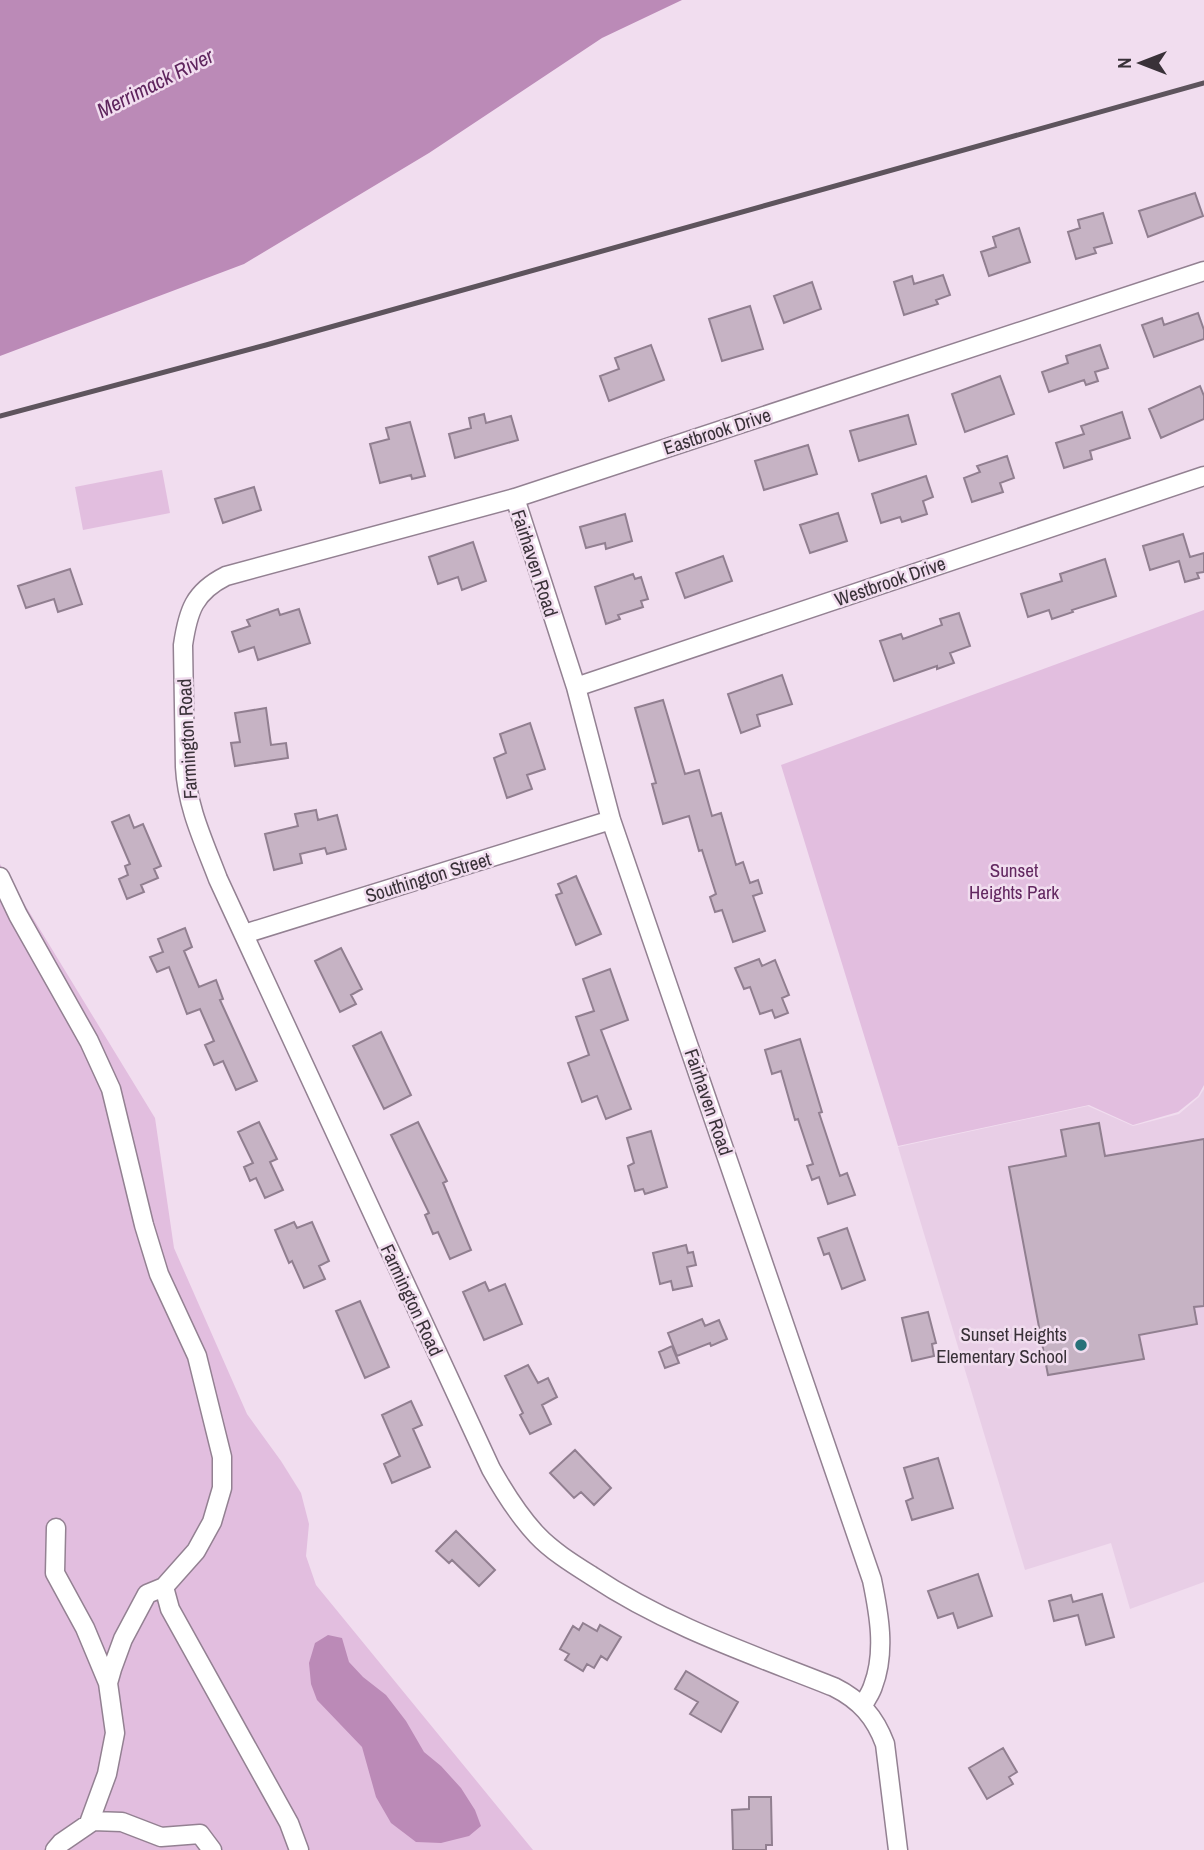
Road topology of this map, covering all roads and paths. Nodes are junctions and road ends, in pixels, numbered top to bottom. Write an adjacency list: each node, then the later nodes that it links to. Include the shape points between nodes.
1 (1204, 271): 3 (street, Eastbrook Drive)
2 (1204, 476): 5 (street, Westbrook Drive)
3 (515, 498): 4 (street, Eastbrook Drive); 5 (street, Fairhaven Road)
4 (226, 576): 8 (street, Farmington Road, via 198,596 186,628 186,777 190,804)
5 (576, 687): 6 (street, Fairhaven Road)
6 (611, 820): 8 (street, Southington Street); 12 (street, Fairhaven Road, via 872,1580 880,1648 873,1685)
7 (0, 877): 10 (street, via 111,1089 144,1225 159,1274 197,1356 222,1457 222,1488 212,1522 196,1551)
8 (244, 934): 12 (street, Farmington Road, via 485,1457 511,1504 537,1535 568,1561 619,1594 693,1631 834,1687)
9 (56, 1528): 11 (street, via 55,1573)
10 (164, 1587): 11 (street, via 147,1594 123,1639); 16 (street, via 170,1609 289,1823)
11 (108, 1683): 13 (street, via 116,1733)
12 (863, 1706): 17 (street, Farmington Road, via 885,1744)
13 (89, 1823): 14 (street); 15 (street, via 122,1822 161,1838 200,1834)
14 (55, 1850)
15 (212, 1850)
16 (299, 1850)
17 (898, 1850)

